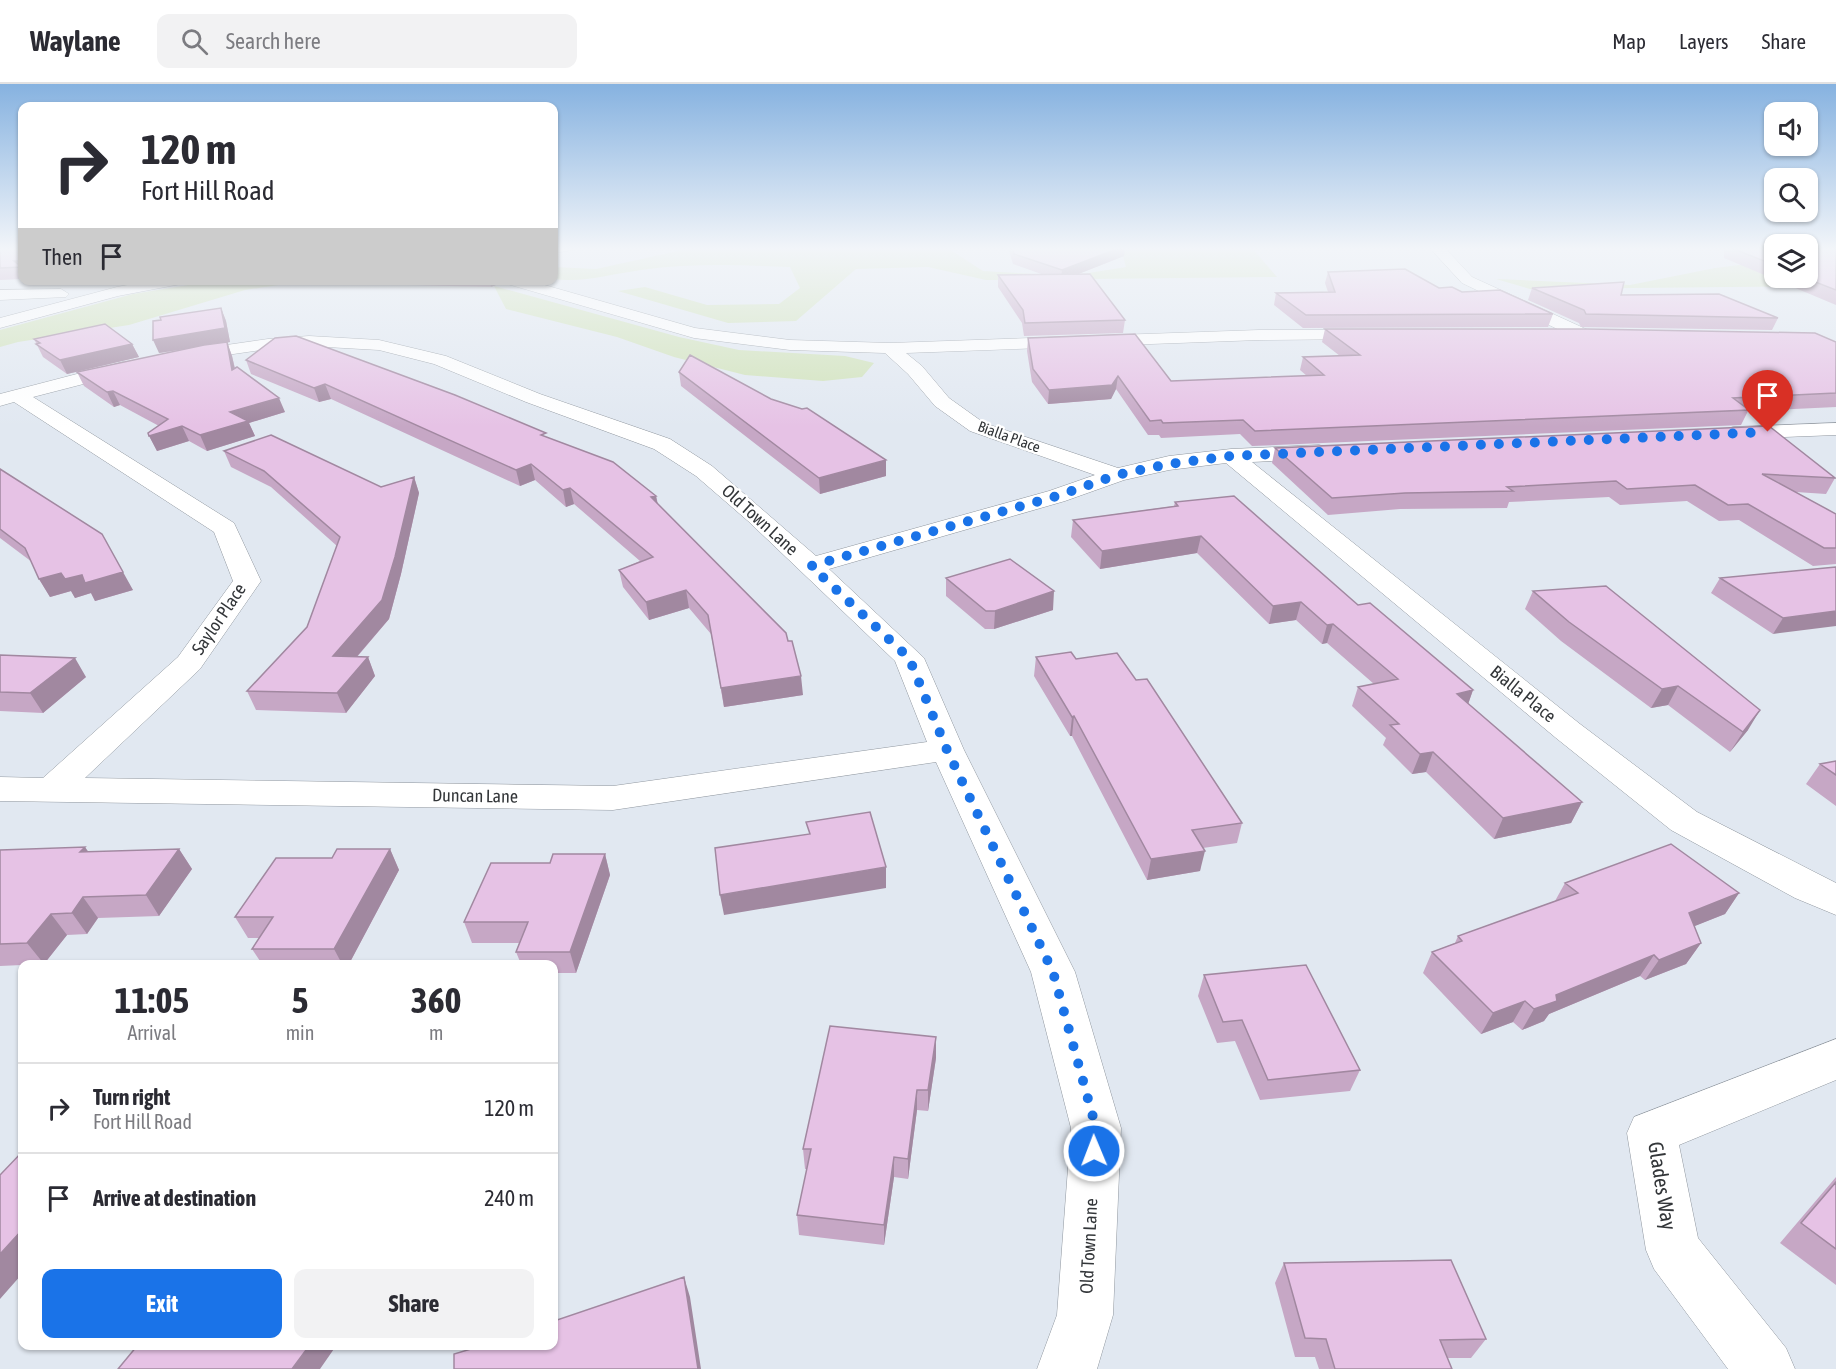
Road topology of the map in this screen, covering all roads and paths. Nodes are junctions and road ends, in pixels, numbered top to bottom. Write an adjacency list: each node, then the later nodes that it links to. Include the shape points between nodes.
1 (61, 307): 4 (street)
2 (603, 307): 9 (street, via 694,333 790,345)
3 (1524, 307): 7 (street)
4 (0, 323)
5 (1386, 334): 9 (street)
6 (1547, 334): 7 (street)
7 (1582, 334): 8 (street)
8 (1603, 334)
9 (890, 348): 18 (street, Bialla Place, via 942,402 977,427)
10 (164, 360): 19 (street, Old Town Lane, via 209,351 309,341 379,345 440,360 662,444 704,471)
11 (142, 364): 12 (street)
12 (9, 398): 22 (street, Saylor Place, via 225,528 247,581 189,663)
13 (1825, 430): 14 (street); 15 (street)
14 (1707, 435)
15 (1836, 446)
16 (1338, 451): 17 (street)
17 (1231, 456): 18 (street); 23 (street, Bialla Place, via 1684,821)
18 (1117, 475): 19 (street, via 1057,496)
19 (811, 566): 20 (street, Old Town Lane, via 909,658)
20 (947, 750): 22 (street, Duncan Lane, via 613,798); 25 (street, Old Town Lane, via 1053,972 1096,1128 1085,1315)
21 (0, 789): 22 (street, Duncan Lane)
22 (51, 790)
23 (1836, 900)
24 (1836, 1059): 26 (street, Glades Way, via 1652,1133 1673,1250)
25 (1067, 1369)
26 (1765, 1369)

